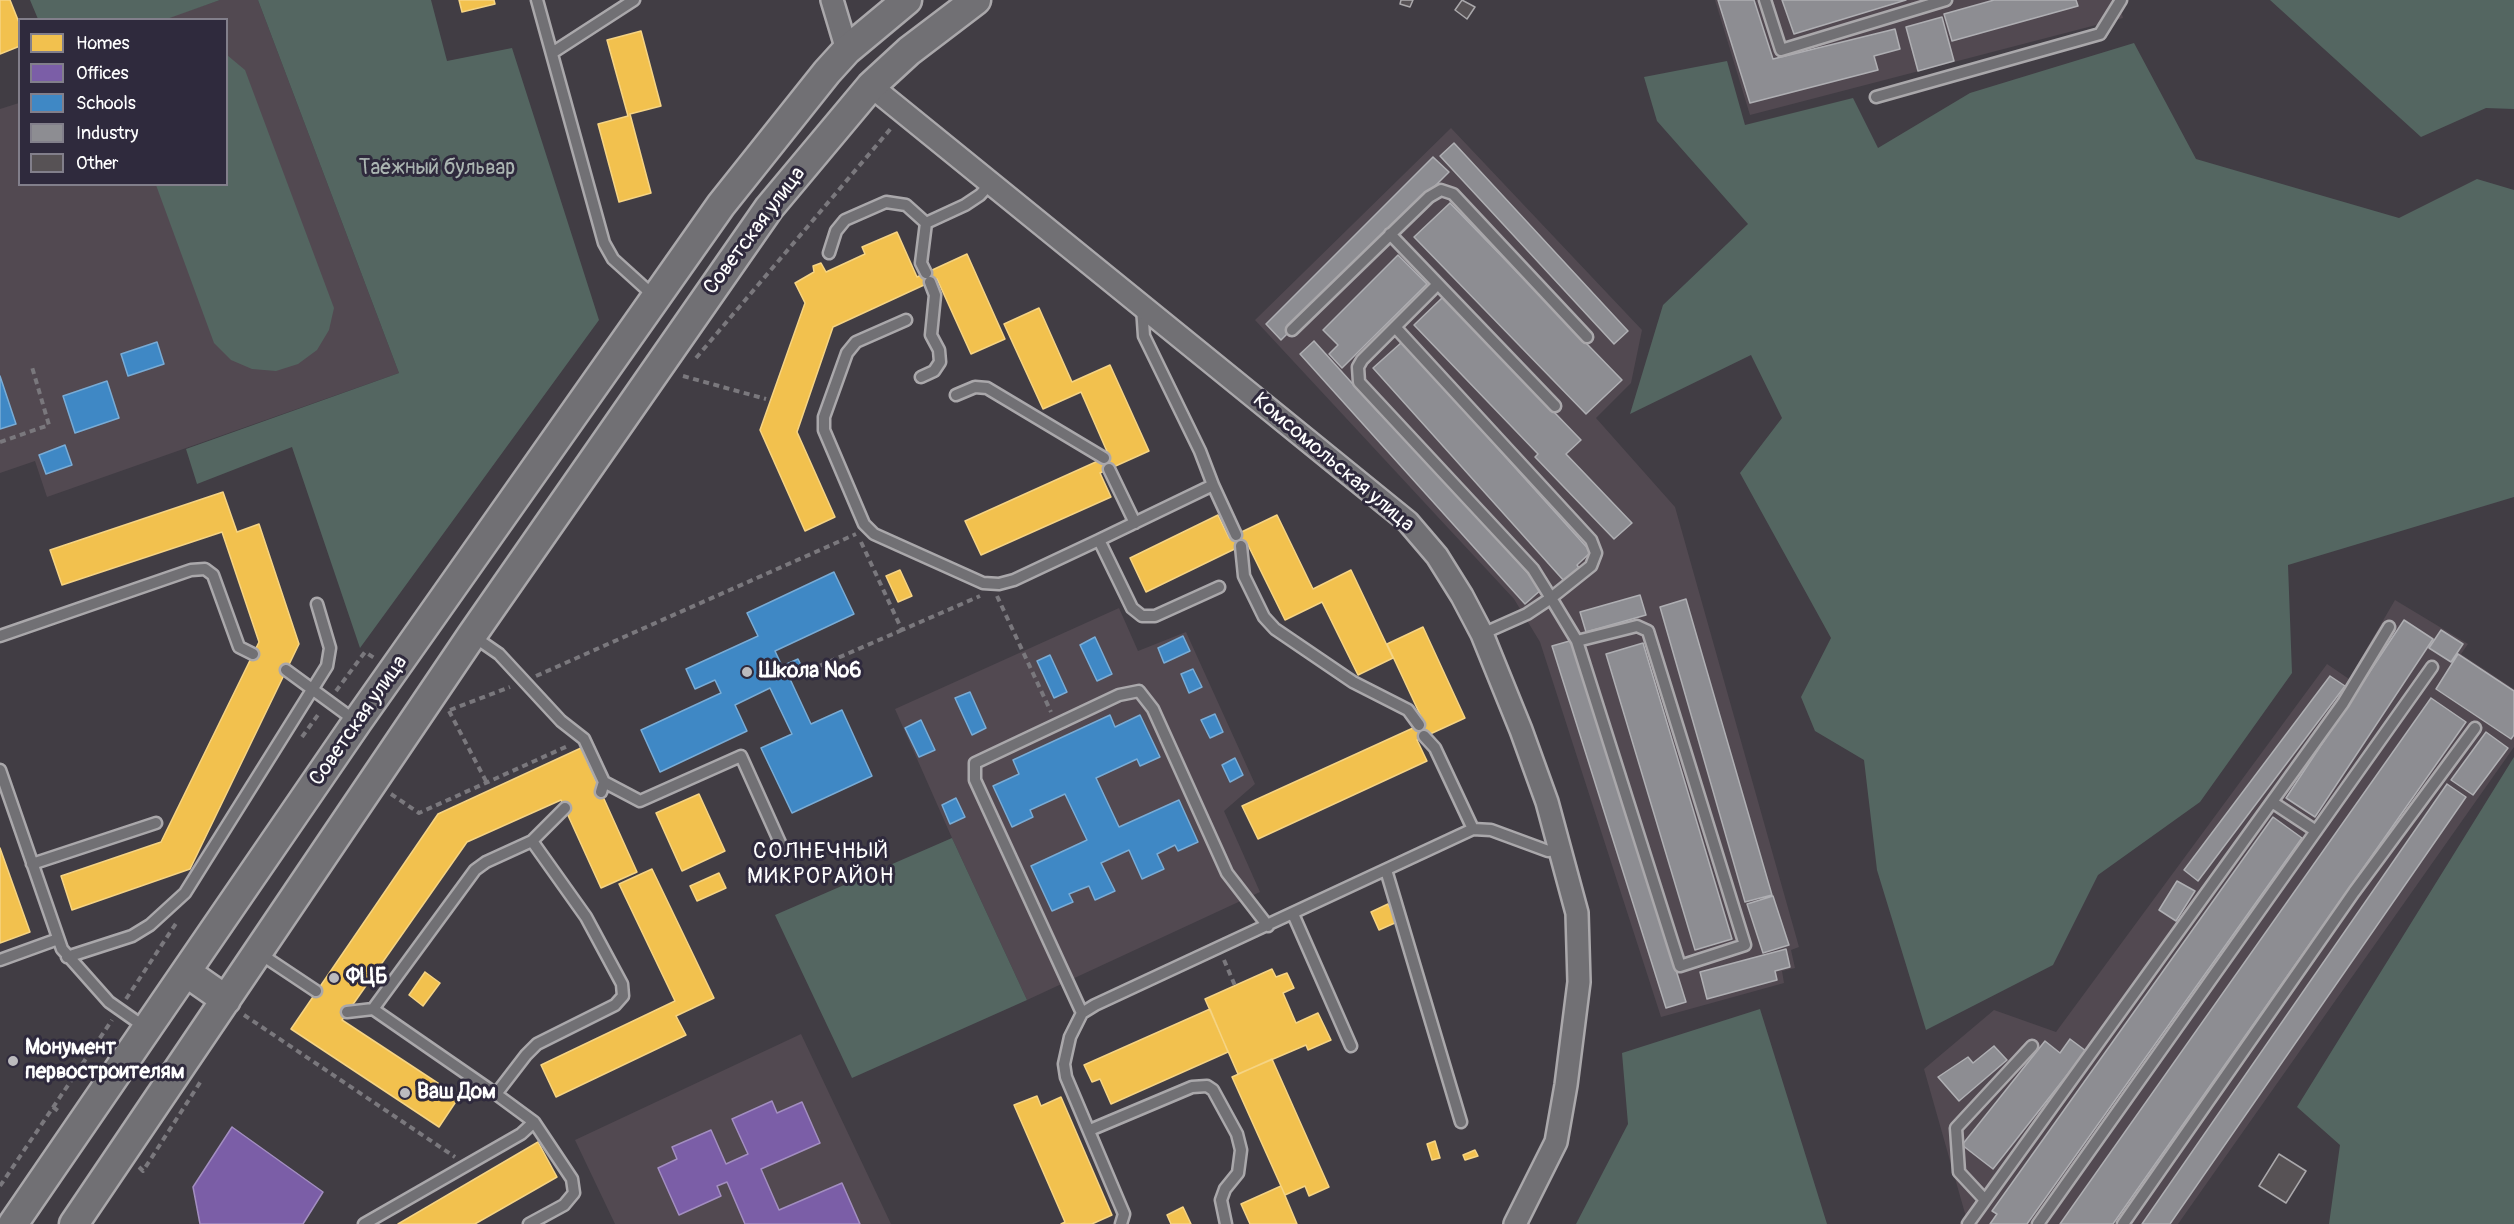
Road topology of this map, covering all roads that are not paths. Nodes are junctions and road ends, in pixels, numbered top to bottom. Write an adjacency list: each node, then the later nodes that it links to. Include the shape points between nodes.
1 (537, 0): 10 (lane)
2 (634, 0): 10 (lane)
3 (832, 0): 9 (street)
4 (908, 0): 9 (street, Советская улица)
5 (976, 0): 11 (street, Советская улица)
6 (1765, 0): 7 (lane, via 1781,50)
7 (1946, 0)
8 (2121, 0): 12 (lane, via 2100,34)
9 (847, 50): 18 (street, Советская улица, via 721,205)
10 (552, 53): 18 (lane, via 604,243 613,260)
11 (871, 86): 13 (street, Комсомольская улица); 31 (street, Советская улица, via 769,208)
12 (1876, 97)
13 (990, 184): 14 (lane, via 965,205); 19 (street, Комсомольская улица)
14 (926, 223): 16 (lane, via 906,205 886,202 845,220 836,231); 24 (lane, via 921,263 935,295 931,335 940,362 934,371)
15 (1390, 234): 17 (lane); 22 (lane); 23 (lane, via 1428,197 1441,190 1453,194)
16 (829, 253)
17 (1437, 284): 21 (lane); 26 (lane)
18 (655, 297): 29 (street, Советская улица)
19 (1142, 307): 30 (lane, via 1144,336); 40 (street, Комсомольская улица, via 1408,522 1437,556)
20 (906, 320): 34 (lane, via 856,342 847,353 824,417 824,430 864,524 874,534 983,583 1014,580)
21 (1395, 327): 37 (lane, via 1362,360 1358,367 1359,382 1533,569); 37 (lane, via 1591,540 1596,553 1591,566)
22 (1292, 330)
23 (1587, 338)
24 (921, 377)
25 (956, 395): 27 (lane, via 975,387 987,388)
26 (1555, 406)
27 (1104, 459)
28 (1109, 469): 32 (lane)
29 (535, 471): 31 (street); 48 (street, Советская улица)
30 (1213, 485): 32 (lane); 33 (lane)
31 (568, 494): 41 (street, Советская улица)
32 (1135, 523): 34 (lane)
33 (1236, 535)
34 (1099, 540): 36 (lane, via 1132,608 1142,616 1155,616)
35 (1241, 546): 49 (lane, via 1244,576 1264,617 1275,629 1353,682 1408,710)
36 (1219, 587)
37 (1551, 598): 40 (lane, via 1527,614); 43 (lane)
38 (317, 604): 47 (lane, via 330,657)
39 (2389, 627): 53 (lane, via 2343,703)
40 (1482, 634): 60 (street, Комсомольская улица, via 1521,730)
41 (472, 635): 59 (lane, via 499,654 561,721 584,739 603,787 640,801 741,756); 66 (street, Советская улица)
42 (0, 636): 44 (lane, via 191,570 205,569 213,575 239,647)
43 (1577, 641): 43 (lane, via 1680,966 1745,945 1648,631 1637,626)
44 (253, 654)
45 (2432, 667): 57 (lane)
46 (286, 670): 47 (lane)
47 (313, 689): 48 (lane); 67 (lane, via 185,893 132,936)
48 (357, 722): 69 (street, Советская улица)
49 (1419, 725)
50 (2475, 728): 92 (lane, via 2354,892)
51 (1424, 736): 56 (lane, via 1434,748)
52 (0, 770): 61 (lane)
53 (2272, 802): 57 (lane); 82 (lane)
54 (565, 808): 58 (lane)
55 (156, 823): 61 (lane)
56 (1473, 829): 60 (lane, via 1491,830 1548,851); 62 (lane)
57 (2316, 831): 91 (lane)
58 (532, 841): 72 (lane, via 475,870); 78 (lane, via 586,917 622,984 623,996 615,1005 537,1044)
59 (781, 845)
60 (1562, 849): 89 (street, Комсомольская улица, via 1577,913 1578,994 1556,1142)
61 (32, 864): 65 (lane)
62 (1386, 870): 63 (lane); 80 (lane)
63 (1293, 914): 64 (lane); 76 (lane)
64 (1268, 926): 74 (lane); 74 (lane, via 1227,873 1153,709 1139,691 1119,695 975,763 975,780)
65 (58, 939): 67 (lane); 68 (lane)
66 (258, 952): 70 (lane); 71 (street, Советская улица)
67 (67, 957): 75 (lane, via 109,1002)
68 (0, 960)
69 (186, 972): 71 (street); 75 (street, Советская улица)
70 (316, 991)
71 (235, 1007): 84 (street, Советская улица)
72 (374, 1009): 73 (lane); 78 (lane)
73 (346, 1012)
74 (1082, 1013): 81 (lane, via 1070,1037 1064,1064)
75 (147, 1029): 83 (street, Советская улица)
76 (1351, 1046)
77 (2032, 1046): 82 (lane, via 1956,1128 1959,1172)
78 (496, 1094): 79 (lane)
79 (534, 1122): 85 (lane, via 521,1134); 86 (lane, via 572,1179 574,1193 564,1205)
80 (1461, 1122)
81 (1090, 1130): 87 (lane, via 1124,1214); 88 (lane, via 1192,1087 1200,1085 1213,1090 1237,1134 1240,1150 1238,1173 1221,1200)
82 (1985, 1200): 90 (lane)
83 (13, 1224)
84 (74, 1224)
85 (364, 1224)
86 (529, 1224)
87 (1121, 1224)
88 (1226, 1224)
89 (1515, 1224)
90 (1968, 1224)
91 (2038, 1224)
92 (2123, 1224)

